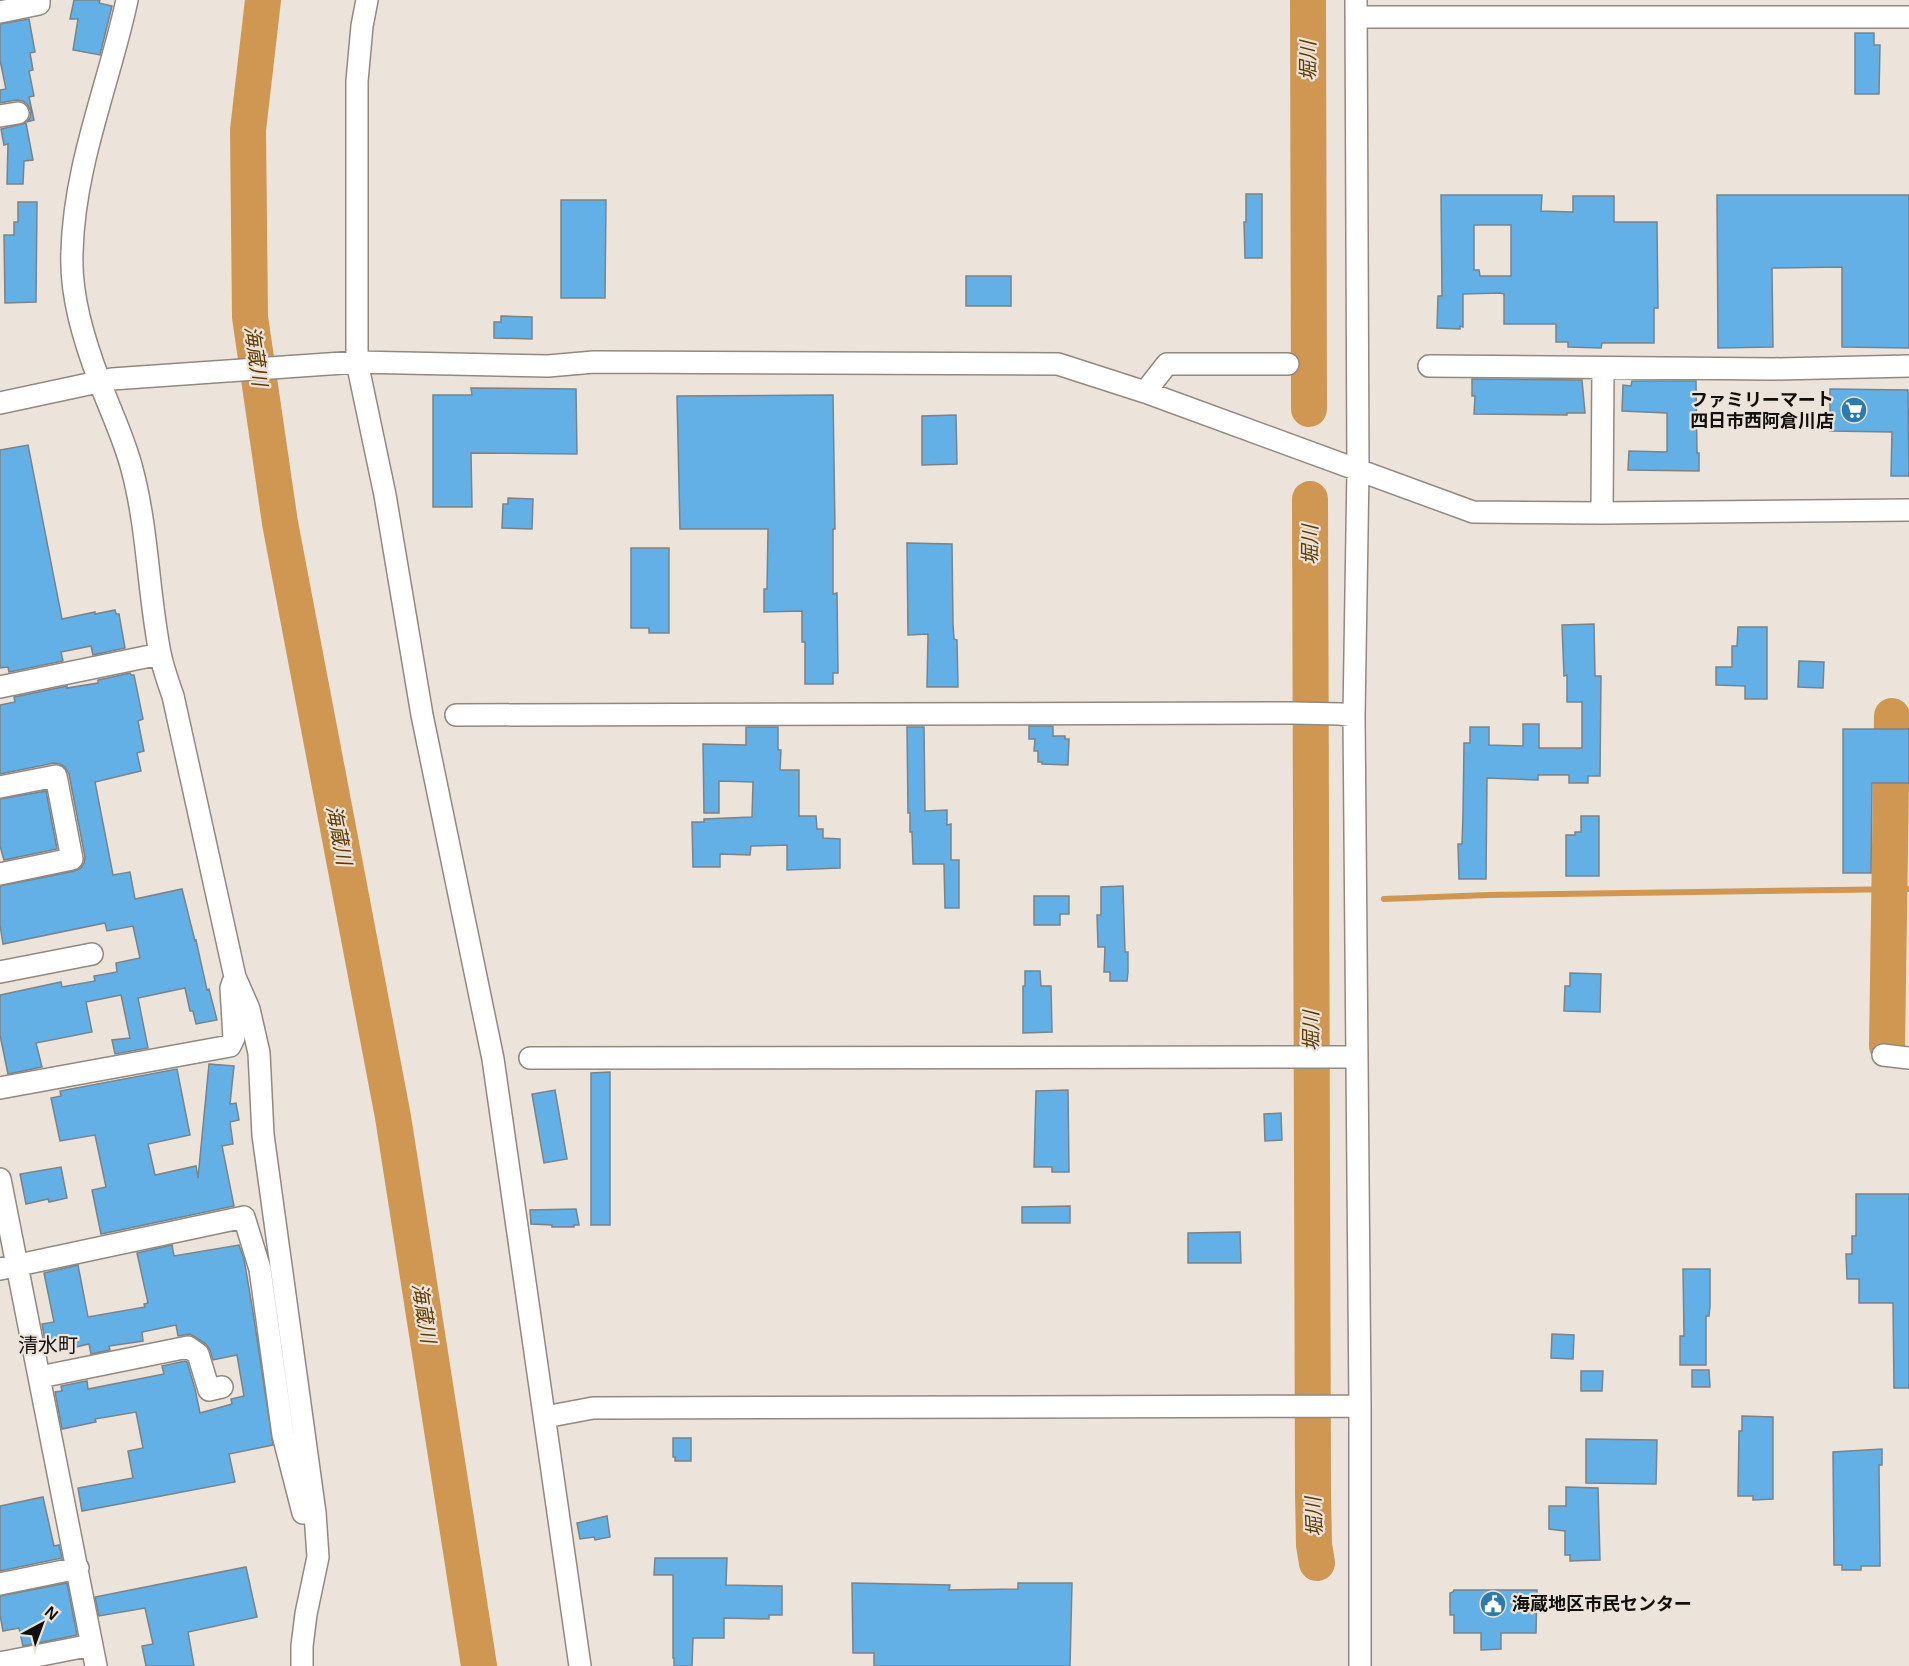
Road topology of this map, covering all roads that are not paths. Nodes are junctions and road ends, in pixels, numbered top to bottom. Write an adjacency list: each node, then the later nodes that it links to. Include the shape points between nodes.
1 (39, 0): 5 (street, via 39,4)
2 (126, 0): 12 (street, via 74,217 73,282 81,322)
3 (367, 0): 7 (street, via 357,81)
4 (1356, 9): 6 (street); 15 (street)
5 (0, 12)
6 (1901, 12)
7 (357, 362): 12 (street); 13 (street, via 548,366 594,362 1058,364); 37 (street, via 385,495 422,715 493,1059)
8 (1288, 364): 13 (street, via 1167,364)
9 (1428, 366): 11 (street)
10 (1909, 366): 11 (street)
11 (1603, 368): 17 (street)
12 (105, 380): 14 (street); 18 (street, via 133,470)
13 (1145, 392): 15 (street)
14 (0, 403)
15 (1358, 470): 17 (street, via 1473,512); 21 (street)
16 (1909, 510): 17 (street)
17 (1602, 513)
18 (160, 654): 19 (street); 26 (street, via 173,696)
19 (0, 687)
20 (456, 715): 21 (street)
21 (1347, 715): 28 (street)
22 (0, 787): 23 (street, via 56,776 72,859)
23 (0, 874)
24 (92, 954): 25 (street)
25 (0, 972)
26 (235, 977): 31 (street, via 231,988 234,1038 230,1046); 38 (street, via 249,1009 259,1053 263,1135)
27 (1883, 1056): 30 (street)
28 (1347, 1057): 29 (street); 36 (street)
29 (530, 1058)
30 (1909, 1058)
31 (0, 1088)
32 (0, 1179): 33 (street)
33 (8, 1267): 34 (street); 38 (street, via 244,1217 260,1269 283,1435 303,1514)
34 (40, 1377): 35 (street, via 188,1347 198,1354 209,1390); 39 (street)
35 (222, 1387)
36 (1360, 1406): 37 (street, via 593,1408); 46 (street)
37 (544, 1416): 45 (street)
38 (315, 1513): 44 (street, via 318,1557 306,1614)
39 (78, 1568): 40 (street); 41 (street)
40 (0, 1584)
41 (92, 1645): 42 (street); 43 (street)
42 (0, 1663)
43 (96, 1666)
44 (302, 1666)
45 (580, 1666)
46 (1359, 1666)

